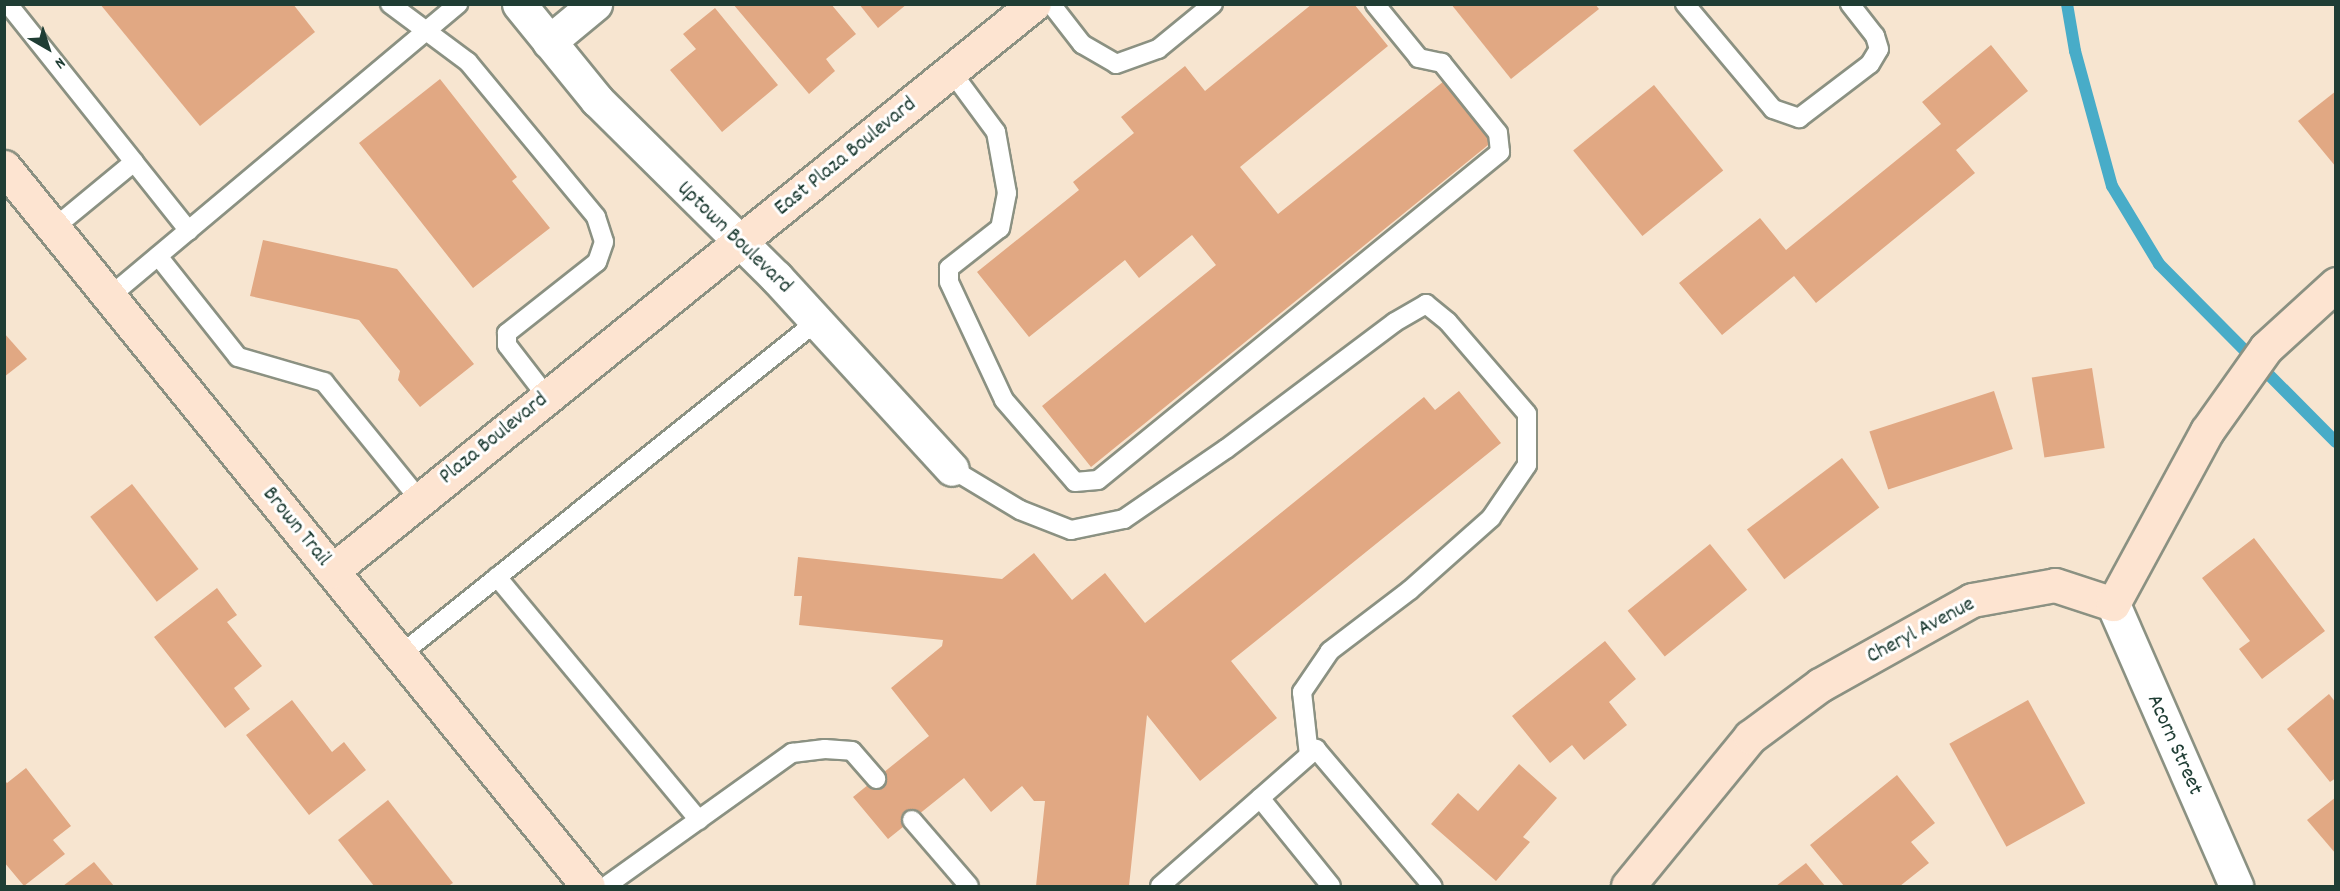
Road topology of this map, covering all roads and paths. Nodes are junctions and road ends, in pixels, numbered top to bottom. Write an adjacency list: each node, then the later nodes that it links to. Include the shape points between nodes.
1 (8, 4): 15 (lane)
2 (390, 4): 12 (lane)
3 (458, 4): 12 (lane)
4 (519, 4): 13 (street, Uptown Boulevard)
5 (595, 4): 13 (street)
6 (1034, 4): 14 (street, East Plaza Boulevard)
7 (1051, 4): 8 (lane, via 1082,44 1116,64 1158,49)
8 (1213, 4)
9 (1376, 4): 14 (lane, via 1419,58 1442,63 1498,133 1500,152 1098,480 1075,482 1004,400 950,282 949,268 1000,228 1007,193 996,132)
10 (1685, 4): 11 (lane, via 1773,109 1799,118 1870,64 1880,49 1875,36)
11 (1850, 4)
12 (428, 31): 18 (lane); 25 (lane, via 468,62 596,217 604,242 597,262 507,333 507,345)
13 (549, 42): 19 (street, Uptown Boulevard, via 675,181)
14 (951, 71): 19 (street, East Plaza Boulevard)
15 (134, 162): 17 (lane); 18 (lane)
16 (4, 167): 17 (street, Brown Trail)
17 (54, 228): 22 (street, Brown Trail)
18 (189, 231): 20 (lane)
19 (741, 241): 23 (street, East Plaza Boulevard); 24 (street, Uptown Boulevard)
20 (159, 256): 22 (lane); 27 (lane, via 238,357 324,382)
21 (2336, 284): 30 (street, via 2266,348 2207,431)
22 (109, 297): 28 (street, Brown Trail)
23 (657, 309): 25 (street, Plaza Boulevard)
24 (817, 321): 26 (street, Uptown Boulevard); 29 (lane)
25 (547, 397): 27 (street, Plaza Boulevard)
26 (952, 469): 32 (lane, via 1020,510 1071,530 1124,519 1226,449 1395,322 1426,304 1448,322 1527,414 1527,465 1491,518 1410,590 1330,651 1302,693)
27 (419, 499): 28 (street, Plaza Boulevard)
28 (332, 571): 31 (street, Brown Trail)
29 (497, 577): 31 (lane); 35 (lane)
30 (2113, 604): 43 (street, Cheryl Avenue, via 2055,585 1971,600 1820,685 1750,737); 44 (street, Acorn Street)
31 (400, 655): 37 (street, Brown Trail)
32 (1309, 755): 34 (lane); 42 (lane, via 1316,750)
33 (876, 779): 35 (lane, via 852,751 792,753)
34 (1260, 798): 40 (lane); 41 (lane)
35 (699, 820): 38 (lane)
36 (912, 820): 39 (lane)
37 (588, 886)
38 (606, 886)
39 (969, 886)
40 (1160, 886)
41 (1331, 886)
42 (1432, 886)
43 (1628, 886)
44 (2236, 886)

